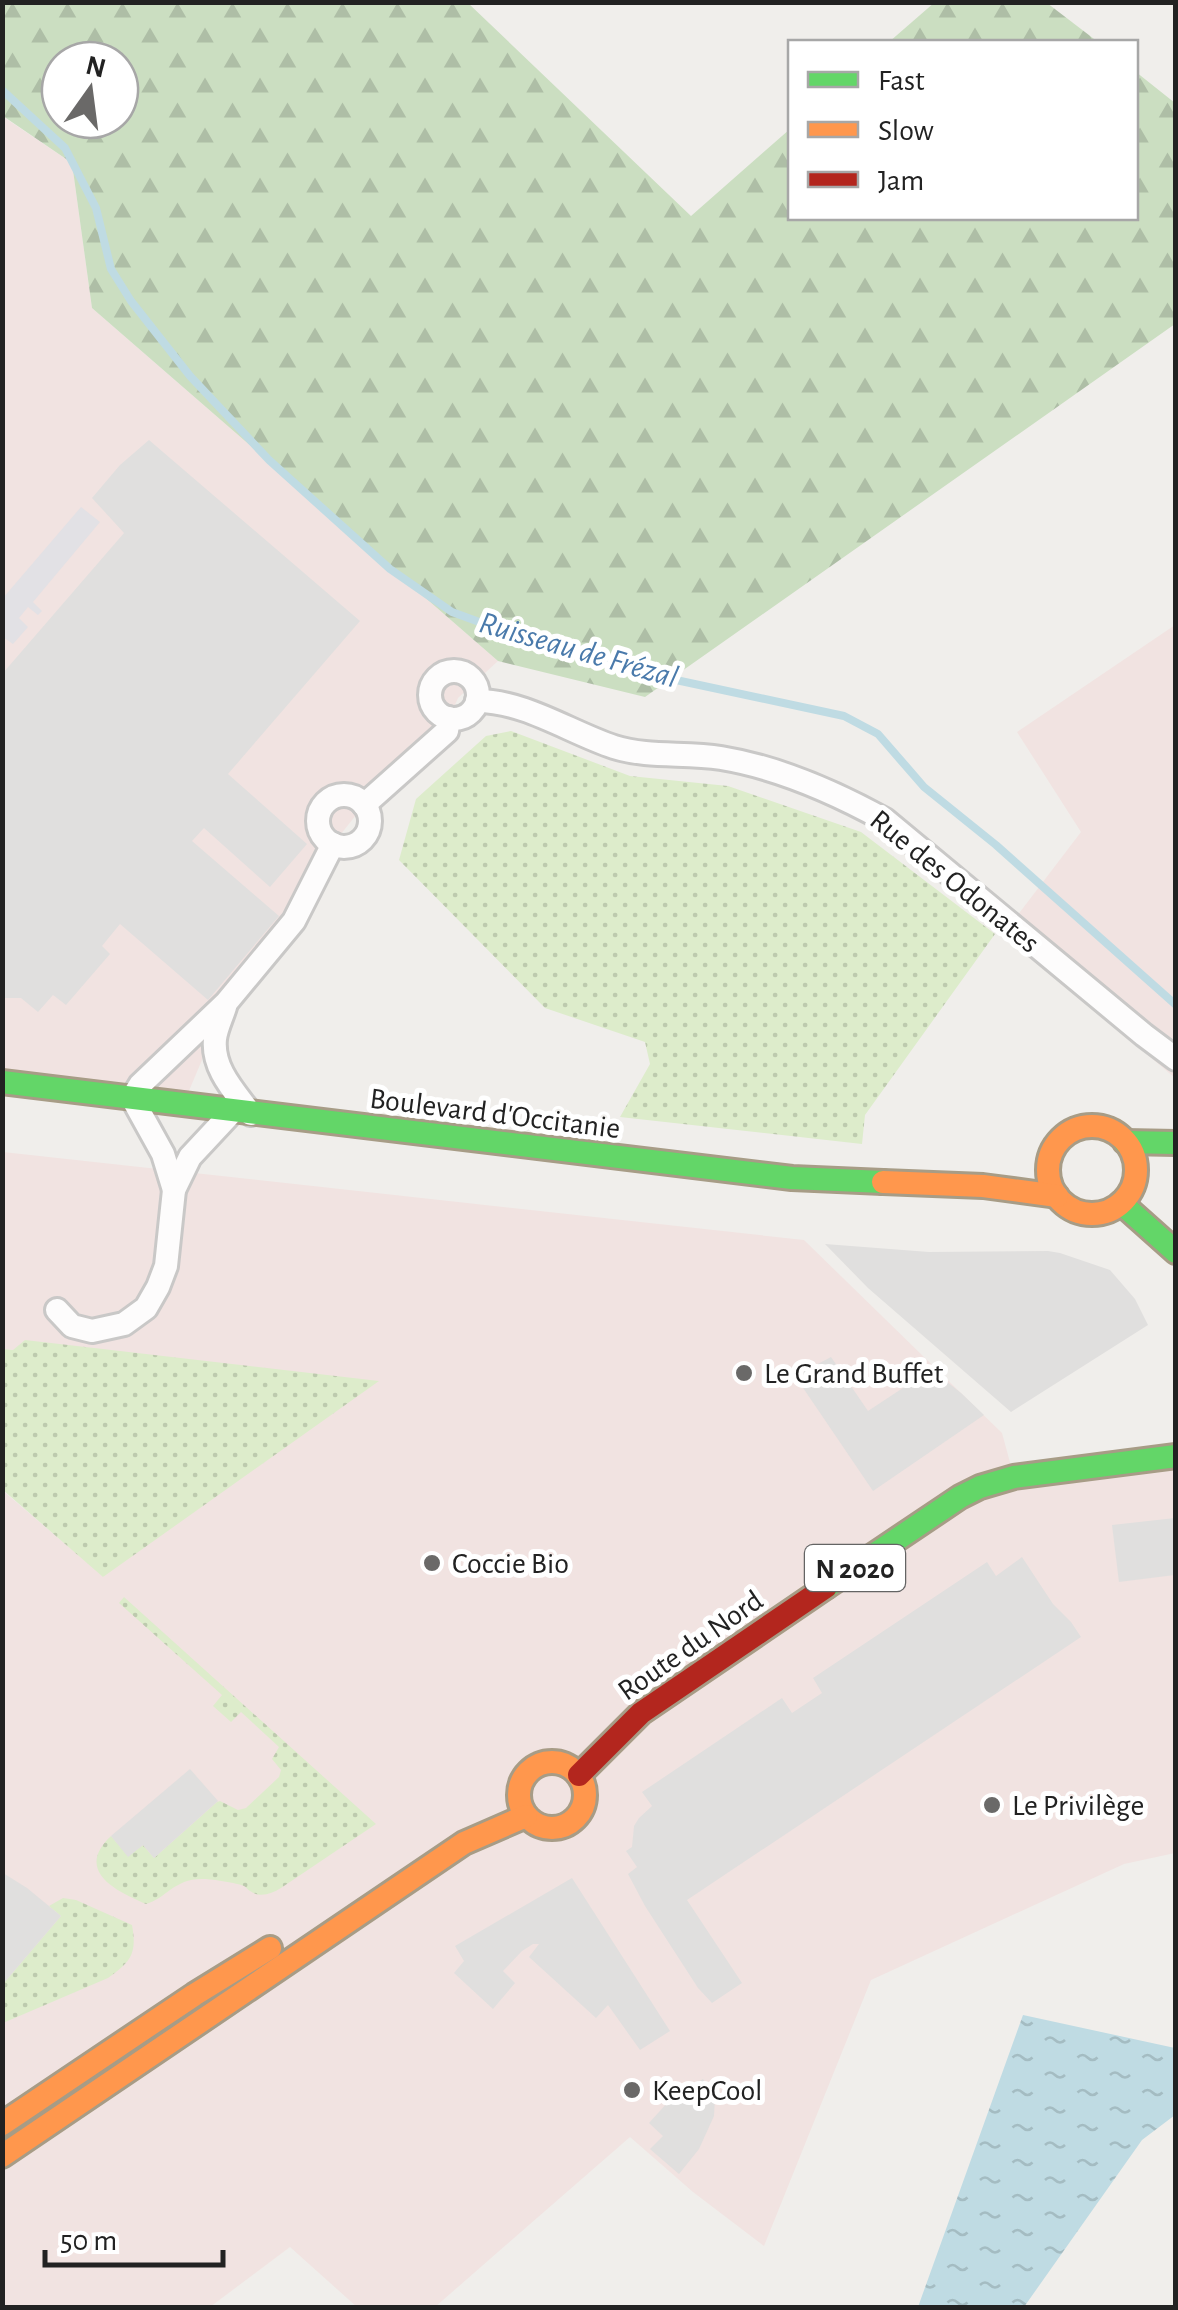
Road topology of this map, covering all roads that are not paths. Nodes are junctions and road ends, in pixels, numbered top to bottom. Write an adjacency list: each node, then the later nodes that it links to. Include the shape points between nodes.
1 (477, 701): 2 (street, via 466,715); 2 (street, via 468,675 440,676 431,700); 6 (street, Rue des Odonates, via 529,711 617,748 721,758 850,801 885,820)
2 (449, 718): 3 (street, via 447,731)
3 (364, 805): 4 (street, via 366,833 352,845); 4 (street, via 347,795 328,800 319,828)
4 (333, 844): 5 (street, via 294,921)
5 (226, 1003): 8 (street); 9 (street, via 216,1058)
6 (1176, 1059)
7 (2, 1082): 8 (main road, Boulevard d'Occitanie)
8 (132, 1098): 9 (main road, Boulevard d'Occitanie); 16 (street)
9 (241, 1113): 15 (main road, Boulevard d'Occitanie, via 792,1178); 16 (street, via 190,1156)
10 (1126, 1142): 11 (main road, Boulevard d'Occitanie); 13 (main road, Boulevard d'Occitanie, via 1104,1127 1076,1128); 14 (main road)
11 (1176, 1144)
12 (1176, 1159): 14 (main road)
13 (1048, 1160): 15 (main road, Boulevard d'Occitanie); 17 (main road)
14 (1136, 1177): 18 (main road)
15 (983, 1186): 17 (main road, Boulevard d'Occitanie)
16 (174, 1190): 20 (street, via 166,1266 146,1308 124,1324 92,1331 72,1326)
17 (1057, 1196): 18 (main road, Boulevard d'Occitanie, via 1086,1214)
18 (1121, 1203): 19 (main road)
19 (1176, 1252)
20 (57, 1310)
21 (1176, 1456): 22 (main road, Route du Nord / N 2020, via 1014,1477 960,1498 660,1699)
22 (579, 1775): 23 (main road, via 551,1761 531,1769 519,1787); 23 (main road, via 584,1803 566,1825 534,1823)
23 (522, 1807): 24 (main road, via 454,1828); 25 (main road)
24 (2, 2124)
25 (2, 2156)

